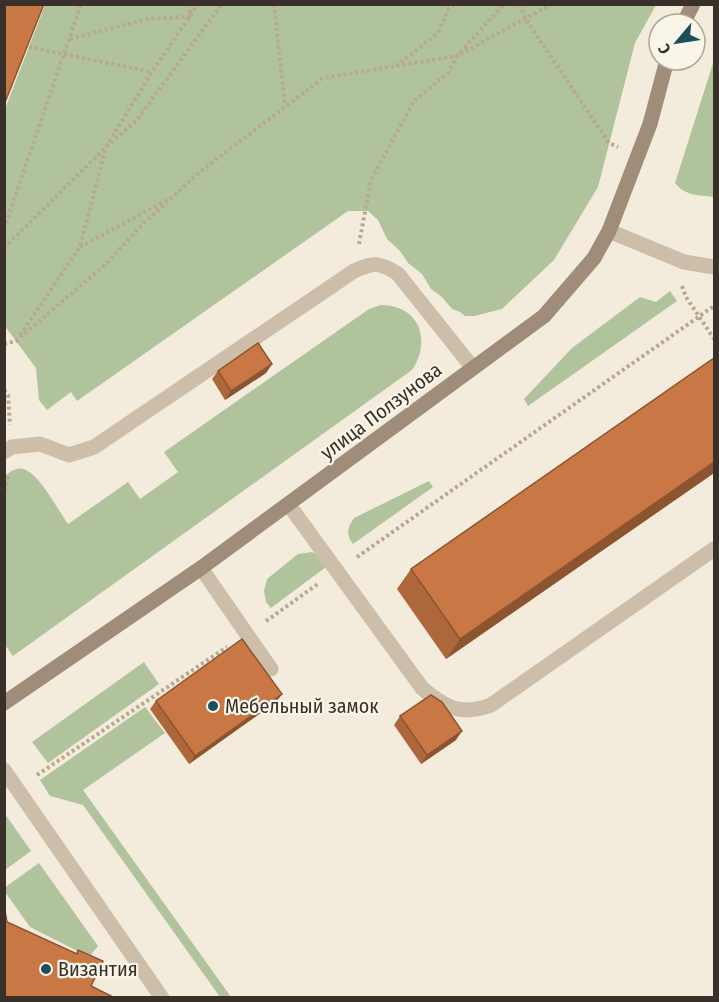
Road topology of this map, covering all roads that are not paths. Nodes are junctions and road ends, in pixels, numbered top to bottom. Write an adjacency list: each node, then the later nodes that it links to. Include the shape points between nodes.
1 (664, 72): 2 (main road, улица Ползунова, via 650,124)
2 (609, 231): 3 (lane, via 684,262); 4 (main road, улица Ползунова, via 594,258 544,316)
3 (714, 267)
4 (473, 368): 5 (lane, via 398,274 385,265 369,264 94,447 69,455 40,444 12,447); 6 (main road, улица Ползунова)
5 (4, 452)
6 (289, 505): 7 (lane, via 422,688 456,710 475,711 490,705); 8 (main road, улица Ползунова)
7 (714, 549)
8 (201, 568): 9 (lane); 10 (main road, улица Ползунова)
9 (272, 669)
10 (4, 703)
11 (4, 770): 12 (lane)
12 (162, 998)

